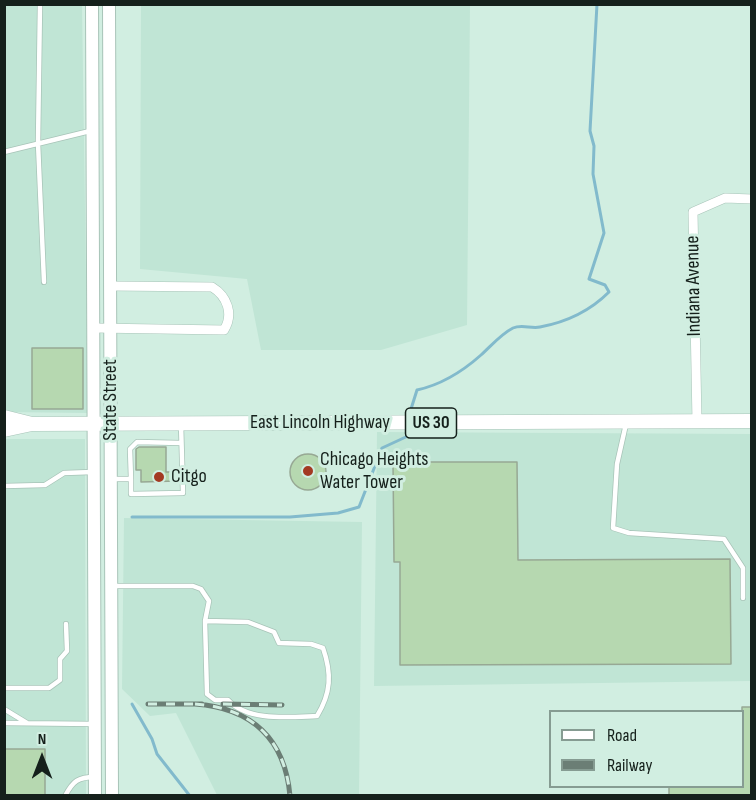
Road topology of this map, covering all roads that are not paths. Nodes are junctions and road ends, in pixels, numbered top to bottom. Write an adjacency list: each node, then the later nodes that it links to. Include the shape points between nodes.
1 (40, 4): 5 (lane)
2 (92, 4): 4 (street, State Street)
3 (109, 4): 9 (street, State Street)
4 (93, 130): 5 (lane); 10 (street, State Street)
5 (38, 143): 6 (lane); 8 (lane)
6 (4, 152)
7 (752, 199): 15 (street, Indiana Avenue, via 725,198 693,212)
8 (44, 282)
9 (110, 286): 11 (street, State Street); 11 (street, via 212,287 228,302 228,325 224,330)
10 (95, 327): 11 (street); 17 (street, State Street)
11 (111, 328): 18 (street, State Street)
12 (4, 417): 16 (main road, East Lincoln Highway / US 30)
13 (752, 421): 15 (main road, East Lincoln Highway / US 30)
14 (627, 422): 15 (main road, East Lincoln Highway / US 30); 20 (main road, East Lincoln Highway / US 30); 29 (lane, via 616,464 613,528 629,533 724,539 743,567)
15 (697, 422)
16 (32, 424): 17 (main road, East Lincoln Highway / US 30); 21 (main road, East Lincoln Highway / US 30)
17 (95, 424): 18 (main road, East Lincoln Highway / US 30); 24 (street, State Street)
18 (111, 424): 19 (main road, East Lincoln Highway / US 30); 25 (street, State Street)
19 (136, 424): 20 (main road, East Lincoln Highway / US 30); 22 (lane)
20 (180, 424): 23 (lane)
21 (4, 430)
22 (137, 442): 23 (lane); 26 (lane, via 130,449)
23 (181, 442): 26 (lane, via 183,494 131,494)
24 (95, 472): 27 (lane, via 64,473 45,485); 36 (street, State Street)
25 (111, 479): 26 (lane); 28 (street, State Street)
26 (131, 479)
27 (4, 486)
28 (112, 586): 30 (lane, via 201,589 209,601); 40 (street, State Street)
29 (743, 598)
30 (205, 621): 30 (lane, via 207,694 250,713 317,716 329,689 330,669 323,648 279,643 274,632 248,622)
31 (66, 624): 32 (lane, via 67,651 60,660 60,680 49,688)
32 (4, 688)
33 (4, 709): 35 (lane)
34 (4, 723): 35 (lane)
35 (28, 723): 36 (lane)
36 (95, 724): 37 (street, State Street)
37 (95, 777): 38 (lane, via 79,778); 39 (street, State Street)
38 (65, 795)
39 (95, 795)
40 (112, 795)

